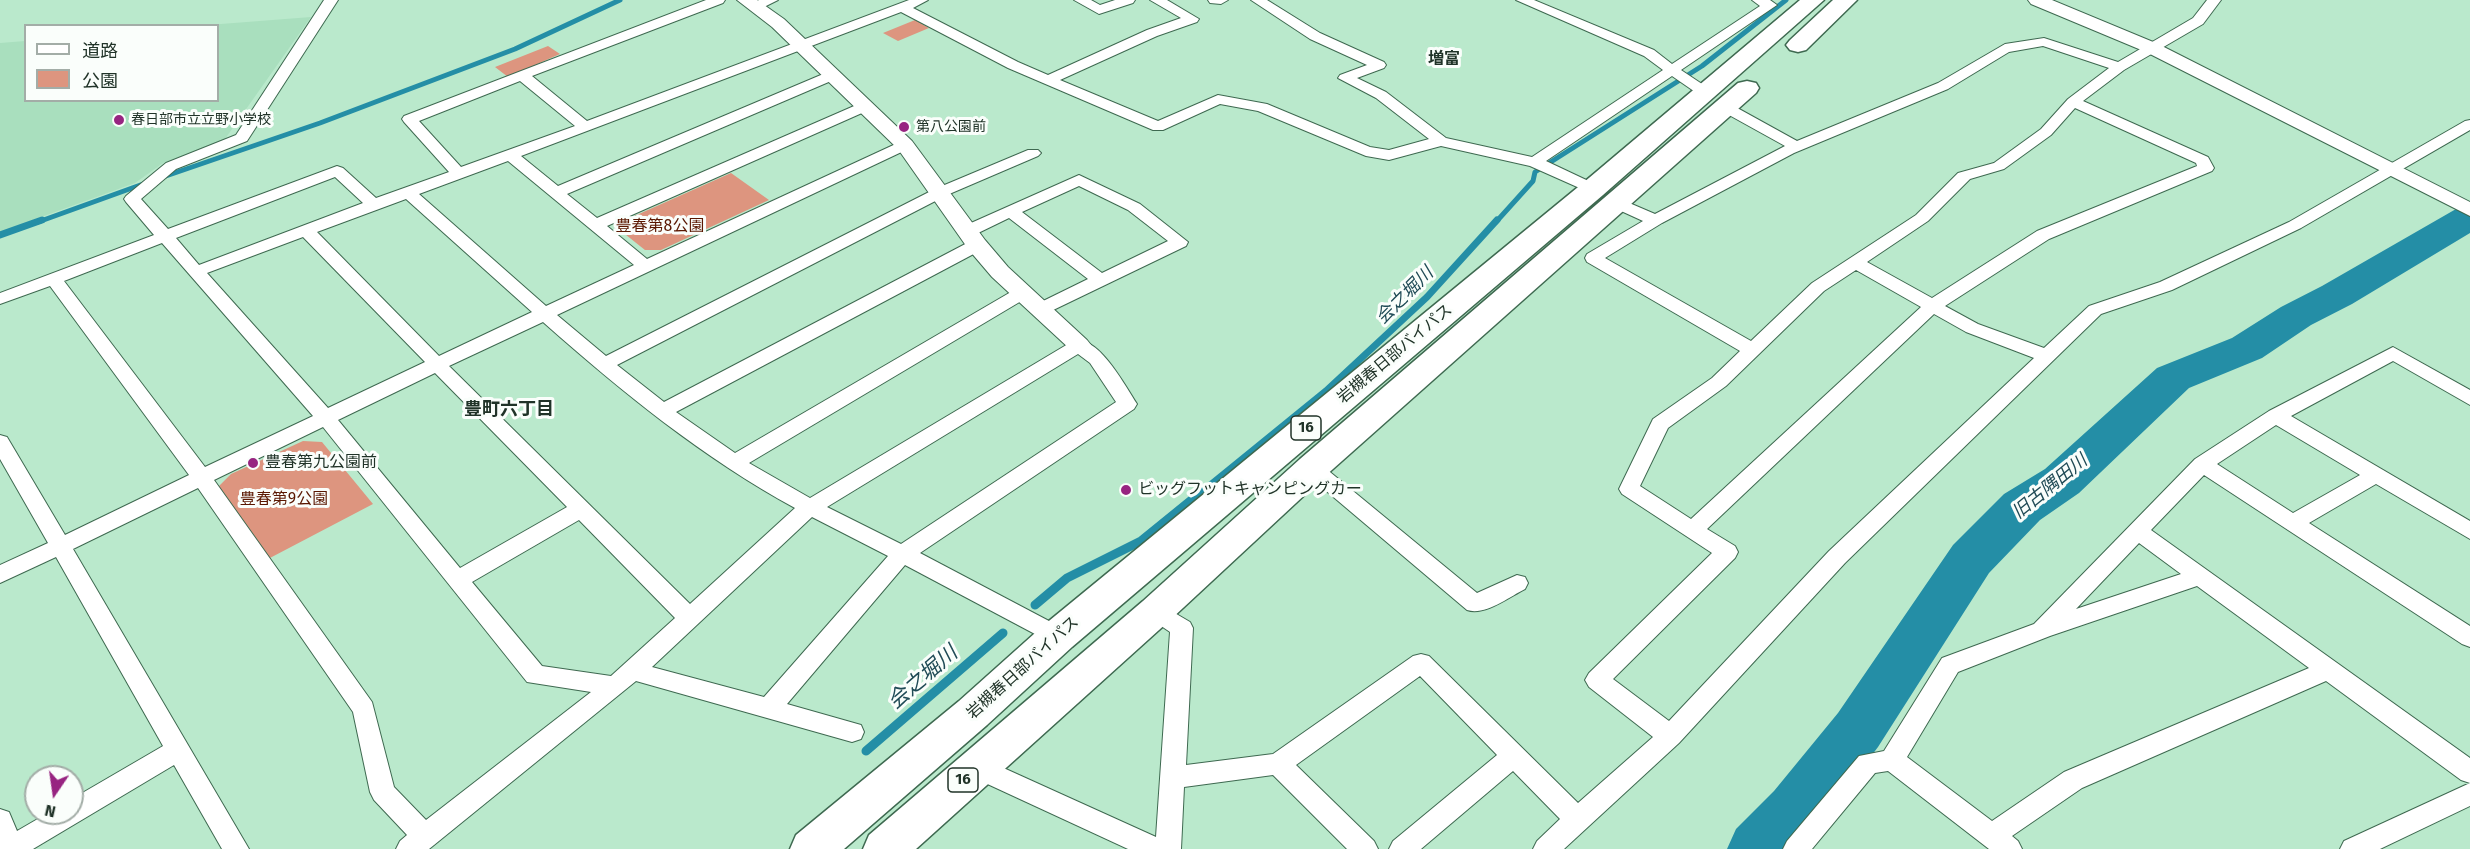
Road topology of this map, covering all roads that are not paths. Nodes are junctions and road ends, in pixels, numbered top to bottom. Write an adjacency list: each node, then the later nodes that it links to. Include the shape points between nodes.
1 (331, 0): 48 (street, via 242,138 171,166 132,199)
2 (718, 0): 23 (street)
3 (919, 0): 17 (street)
4 (1081, 0): 5 (street, via 1099,10)
5 (1128, 0)
6 (1157, 0): 24 (street, via 1191,19)
7 (1215, 0): 8 (street)
8 (1221, 0)
9 (1258, 0): 30 (street, via 1315,36 1379,65 1345,78 1381,94)
10 (1523, 0): 21 (street, via 1649,53)
11 (1759, 0): 21 (street, via 1770,5)
12 (1813, 0): 25 (highway, 岩槻春日部バイパス / 16)
13 (1846, 0): 25 (highway, 岩槻春日部バイパス / 16)
14 (2037, 0): 19 (street)
15 (2214, 0): 19 (street, via 2199,21)
16 (757, 2): 18 (street)
17 (903, 8): 18 (street); 24 (street)
18 (802, 47): 22 (street); 29 (street)
19 (2152, 48): 20 (street); 36 (street)
20 (2119, 67): 26 (street); 32 (street, via 2044,42 2005,48 1943,86)
21 (1672, 70): 25 (street); 35 (street)
22 (833, 75): 27 (street); 40 (street)
23 (523, 76): 29 (street); 37 (street, via 409,119)
24 (1048, 80): 30 (street, via 1158,127 1218,99 1262,107 1366,151 1389,155)
25 (1716, 100): 32 (street); 41 (highway, 岩槻春日部バイパス / 16)
26 (2073, 102): 50 (street, via 2046,132 1999,166 1964,176 1922,218); 57 (street, via 2203,160 2206,168 2043,235)
27 (866, 106): 31 (street); 46 (street)
28 (2470, 124): 36 (street)
29 (585, 127): 34 (street)
30 (1441, 141): 35 (street)
31 (905, 145): 39 (street); 51 (street)
32 (1797, 147): 45 (street)
33 (1033, 153): 39 (street)
34 (510, 154): 37 (street); 40 (street)
35 (1535, 162): 41 (street)
36 (2388, 169): 43 (street); 62 (street, via 2295,225 2166,286 2095,310)
37 (458, 173): 38 (street)
38 (408, 192): 42 (street); 59 (street)
39 (941, 192): 49 (street); 64 (street)
40 (556, 193): 46 (street)
41 (1604, 195): 45 (street); 72 (highway, 岩槻春日部バイパス / 16); 90 (highway, 岩槻春日部バイパス / 16)
42 (373, 204): 47 (street); 48 (street, via 337,171)
43 (2464, 207)
44 (1011, 212): 49 (street); 54 (street); 54 (street, via 1079,180 1134,207 1180,242)
45 (1656, 220): 61 (street, via 1593,258)
46 (595, 225): 51 (street)
47 (306, 230): 52 (street); 63 (street)
48 (165, 236): 52 (street); 53 (street)
49 (972, 238): 55 (street); 66 (street)
50 (1855, 262): 57 (street); 61 (street, via 1818,287)
51 (645, 266): 59 (street)
52 (198, 271): 67 (street)
53 (54, 279): 56 (street); 74 (street)
54 (1100, 280): 58 (street)
55 (1023, 293): 58 (street); 70 (street)
56 (0, 299)
57 (1930, 307): 62 (street, via 1972,328); 79 (street)
58 (1041, 309): 60 (street)
59 (545, 314): 63 (street); 64 (street)
60 (1079, 345): 75 (street); 82 (street, via 1097,359 1127,404)
61 (1752, 350): 79 (street, via 1719,382 1660,424 1629,489)
62 (2047, 356): 96 (street, via 1837,558)
63 (436, 364): 67 (street); 76 (street)
64 (605, 364): 66 (street)
65 (2470, 399): 68 (street, via 2393,353)
66 (662, 411): 70 (street)
67 (326, 417): 74 (street); 85 (street)
68 (2276, 417): 71 (street); 73 (street)
69 (0, 442): 81 (street)
70 (735, 462): 75 (street)
71 (2202, 464): 77 (street); 80 (street)
72 (1312, 468): 86 (street, via 1475,604); 87 (highway, 岩槻春日部バイパス / 16)
73 (2376, 475): 77 (street); 78 (street)
74 (202, 478): 81 (street); 110 (street, via 364,709 382,792)
75 (809, 508): 82 (street); 88 (street)
76 (581, 509): 85 (street); 88 (street)
77 (2292, 523): 91 (street)
78 (2467, 525)
79 (1692, 530): 96 (street, via 1727,552 1597,680)
80 (2137, 531): 84 (street); 89 (street)
81 (62, 547): 83 (street); 97 (street)
82 (902, 554): 90 (street); 94 (street)
83 (0, 576)
84 (2201, 576): 89 (street); 92 (street)
85 (458, 579): 93 (street, via 535,675)
86 (1517, 583)
87 (1156, 610): 101 (highway, 岩槻春日部バイパス / 16); 103 (street, via 1182,628)
88 (690, 618): 93 (street)
89 (2042, 630): 99 (street, via 1950,665)
90 (1058, 636): 112 (highway, 岩槻春日部バイパス / 16)
91 (2470, 638)
92 (2330, 669): 102 (street); 109 (street, via 2073,780)
93 (624, 678): 94 (street); 110 (street)
94 (768, 709): 95 (street)
95 (852, 732)
96 (1670, 736): 107 (street)
97 (178, 750): 105 (street); 111 (street)
98 (1513, 756): 100 (street, via 1421,663); 107 (street); 117 (street)
99 (1892, 760): 109 (street); 119 (street, via 1868,764)
100 (1278, 764): 103 (street); 116 (street)
101 (978, 767): 113 (highway, 岩槻春日部バイパス / 16); 114 (street)
102 (2470, 772)
103 (1172, 778): 115 (street)
104 (2470, 794): 120 (street)
105 (84, 805)
106 (0, 820): 108 (street, via 11,848)
107 (1578, 820): 118 (street)
108 (50, 825)
109 (2001, 842)
110 (417, 843)
111 (236, 849)
112 (812, 849)
113 (885, 849)
114 (1155, 849)
115 (1168, 849)
116 (1365, 849)
117 (1402, 849)
118 (1545, 849)
119 (1796, 849)
120 (2353, 849)

